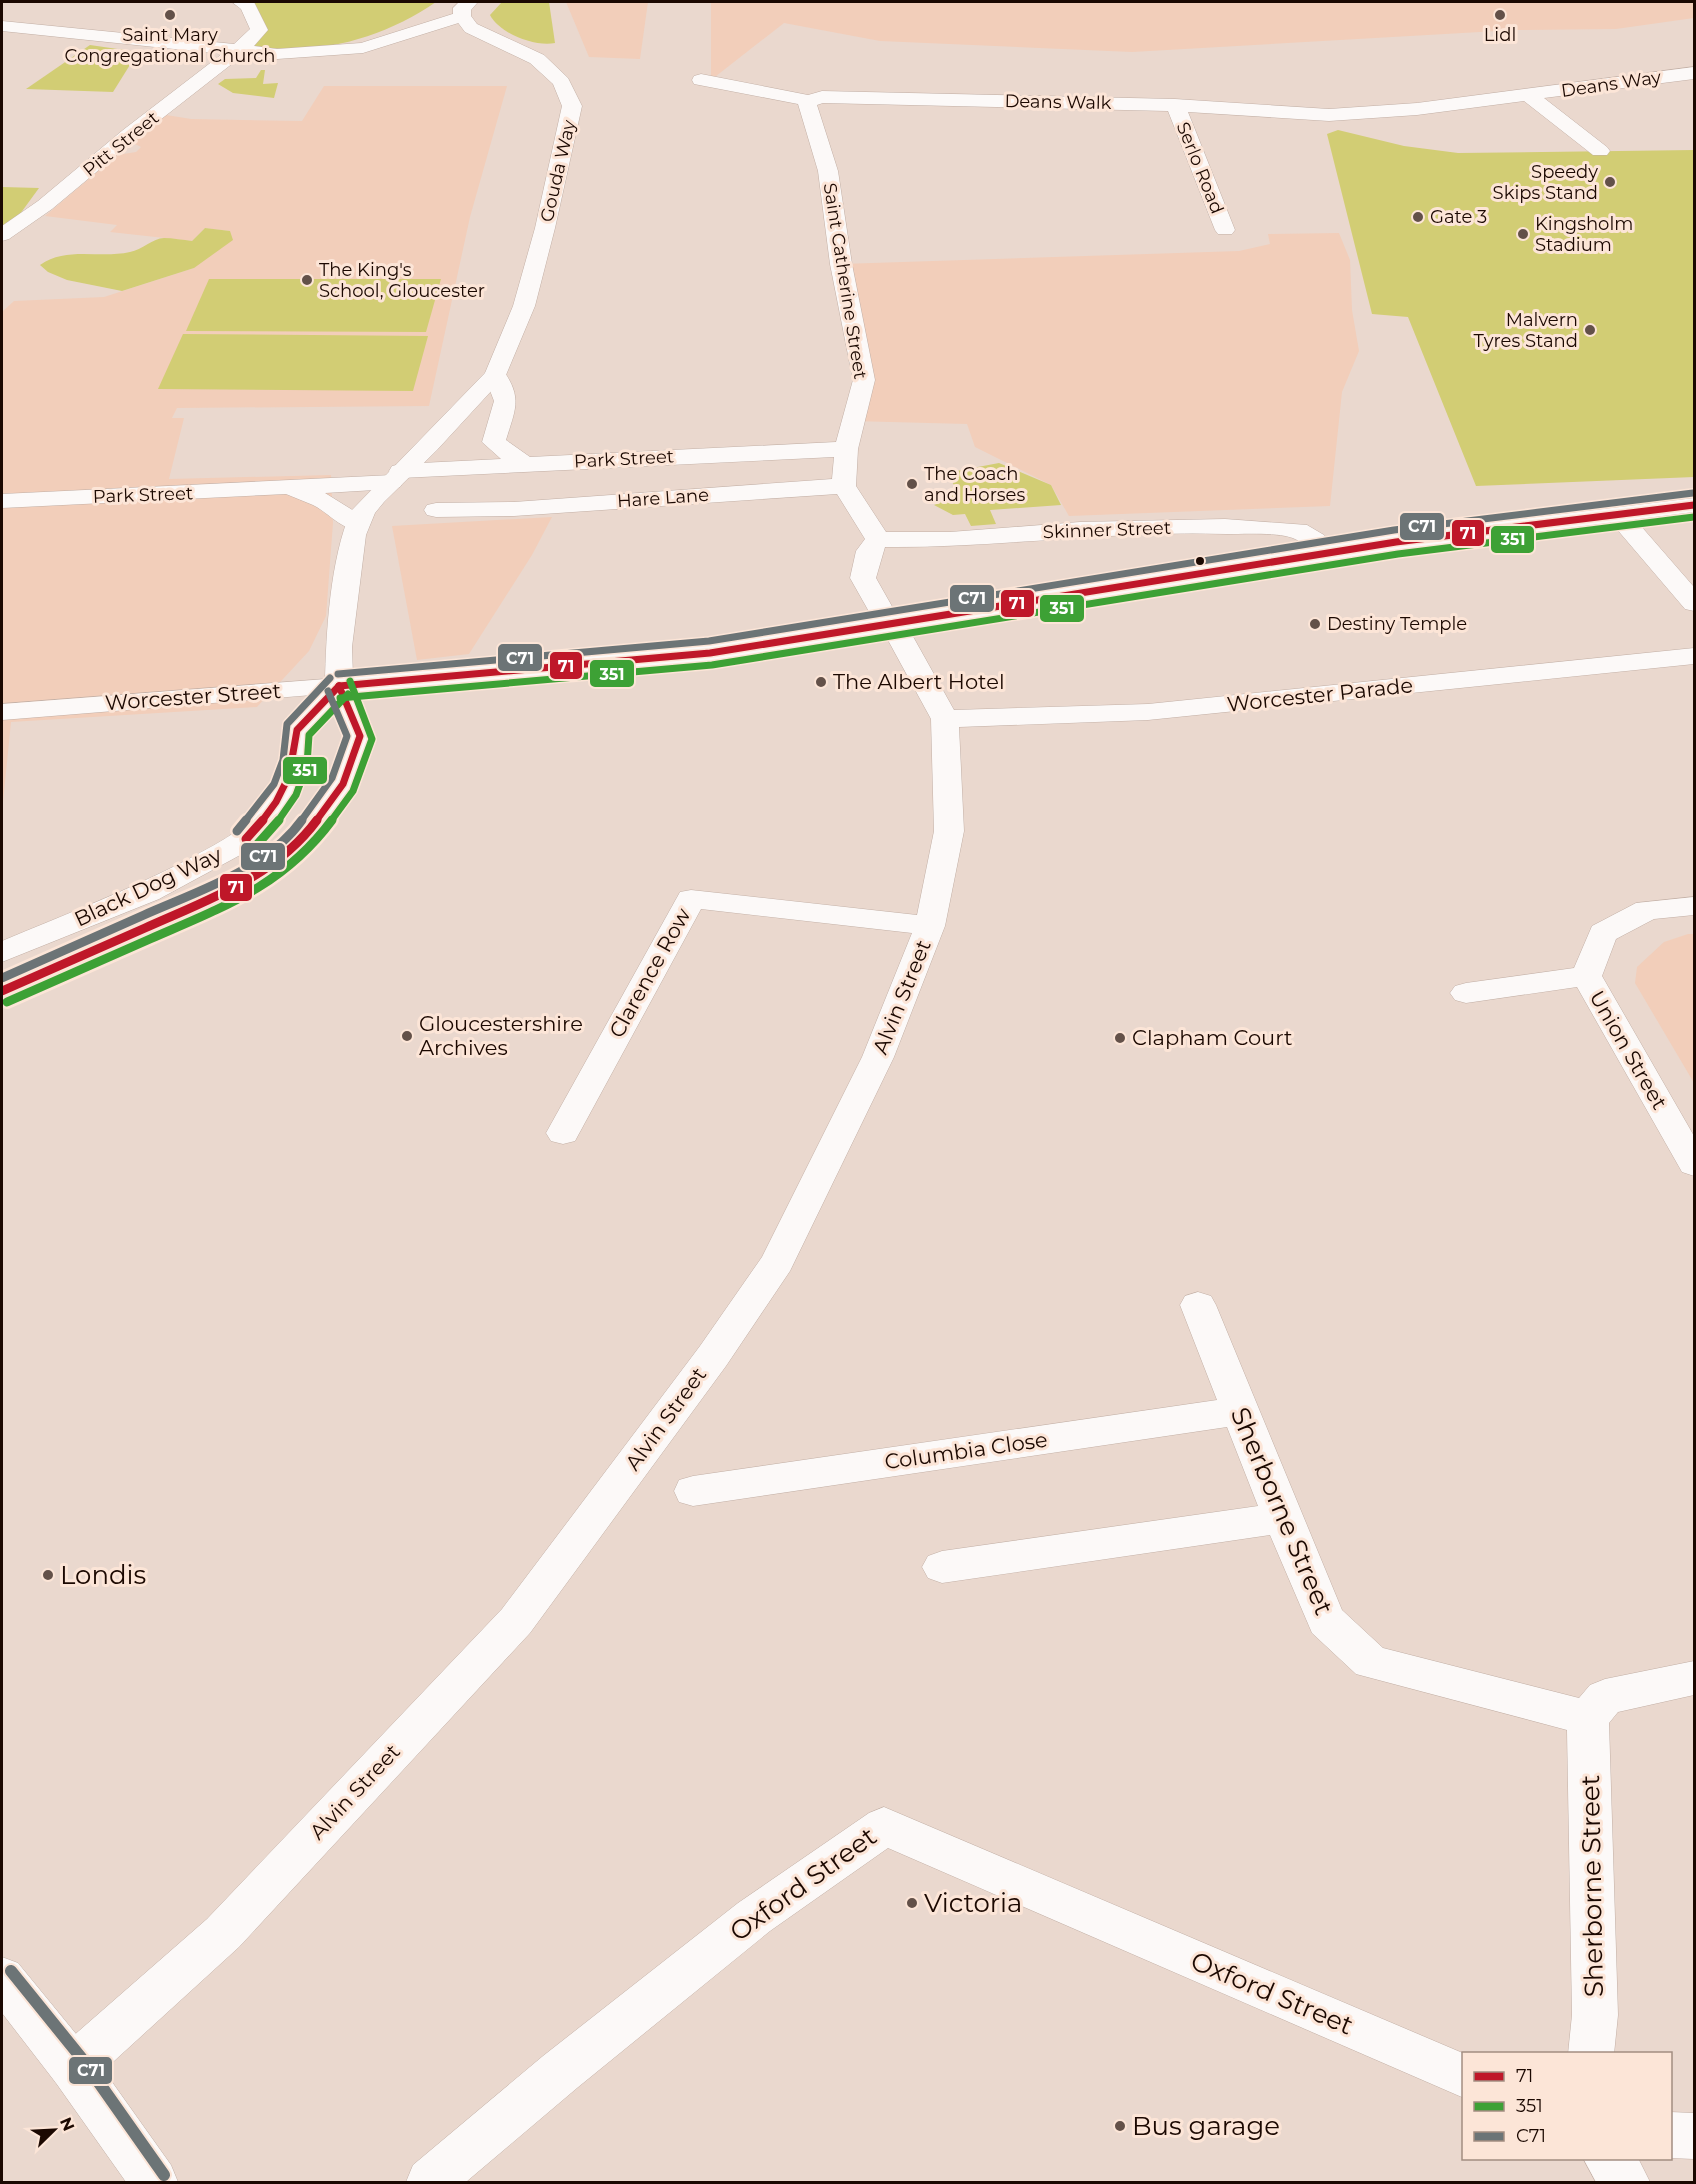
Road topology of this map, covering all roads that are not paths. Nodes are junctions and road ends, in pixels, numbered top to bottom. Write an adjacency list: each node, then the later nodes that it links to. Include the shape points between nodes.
1 (241, 2): 4 (street, Pitt Street, via 248,6 259,30)
2 (466, 9): 4 (street, via 363,48 278,54); 14 (street, Gouda Way, via 471,28 537,59 561,82 572,105 524,306)
3 (2, 26): 4 (street)
4 (239, 51): 13 (street, Pitt Street)
5 (1695, 73): 7 (street, Deans Way)
6 (701, 80): 8 (street, Deans Walk)
7 (1528, 95): 10 (street, Deans Way); 11 (street, Deans Way)
8 (809, 101): 9 (street, Deans Walk, via 822,97); 15 (street, Saint Catherine Street, via 806,107 828,171 864,380)
9 (1175, 105): 10 (street, Deans Walk, via 1329,115); 12 (street, Serlo Road)
10 (1417, 109)
11 (1600, 151)
12 (1226, 230)
13 (2, 235)
14 (495, 375): 16 (street, via 506,401 494,442); 17 (street, Gouda Way)
15 (846, 449): 16 (street, Park Street); 18 (street, Saint Catherine Street)
16 (523, 464): 17 (street, Park Street)
17 (396, 476): 19 (street, Park Street); 24 (street, Gouda Way, via 363,511)
18 (844, 486): 22 (street, Hare Lane, via 482,500); 25 (street)
19 (285, 488): 20 (street, Park Street); 24 (street, Park Street, via 316,497)
20 (2, 501)
21 (1695, 505): 23 (street, Worcester Street)
22 (436, 510)
23 (1618, 515): 26 (street, Worcester Street); 27 (street)
24 (357, 524): 30 (street, Gouda Way, via 339,647)
25 (878, 539): 26 (street, Skinner Street, via 950,540 1080,530 1225,526 1298,530 1315,540); 28 (street, via 870,551 863,578)
26 (1319, 555): 28 (street, Worcester Street)
27 (1695, 603)
28 (891, 624): 30 (street, Worcester Street, via 648,660); 32 (street, Alvin Street)
29 (1695, 656): 32 (street, Worcester Parade, via 1148,712)
30 (339, 687): 31 (street, Worcester Street); 35 (street, Black Dog Way, via 297,730 298,756 288,786 273,812 245,840 148,891); 37 (street, Black Dog Way, via 360,736 343,784 303,839 274,864 235,888)
31 (2, 712)
32 (945, 718): 34 (street, Alvin Street, via 949,831)
33 (1695, 906): 36 (street, Union Street, via 1647,910 1603,933)
34 (930, 926): 39 (street, Clarence Row, via 691,899); 50 (street, Alvin Street, via 878,1058 777,1262 605,1504 516,1621 231,1924)
35 (2, 952)
36 (1586, 976): 38 (street); 40 (street, Union Street)
37 (2, 991)
38 (1466, 993)
39 (563, 1133)
40 (1695, 1164)
41 (1198, 1305): 42 (street, Sherborne Street)
42 (1239, 1411): 43 (street, Columbia Close); 44 (street, Sherborne Street)
43 (693, 1491)
44 (1282, 1518): 45 (street); 47 (street, Sherborne Street, via 1326,1621 1371,1662)
45 (942, 1567)
46 (1695, 1678): 47 (street, via 1605,1697)
47 (1588, 1718): 49 (street, Sherborne Street, via 1595,2015)
48 (5, 1991): 50 (street)
49 (1592, 2052)
50 (74, 2067): 55 (street)
51 (1462, 2075): 56 (street, Oxford Street, via 884,1826 754,1917)
52 (1672, 2135): 53 (street)
53 (1695, 2136)
54 (1609, 2160): 57 (street)
55 (154, 2182)
56 (430, 2182)
57 (1626, 2182)

